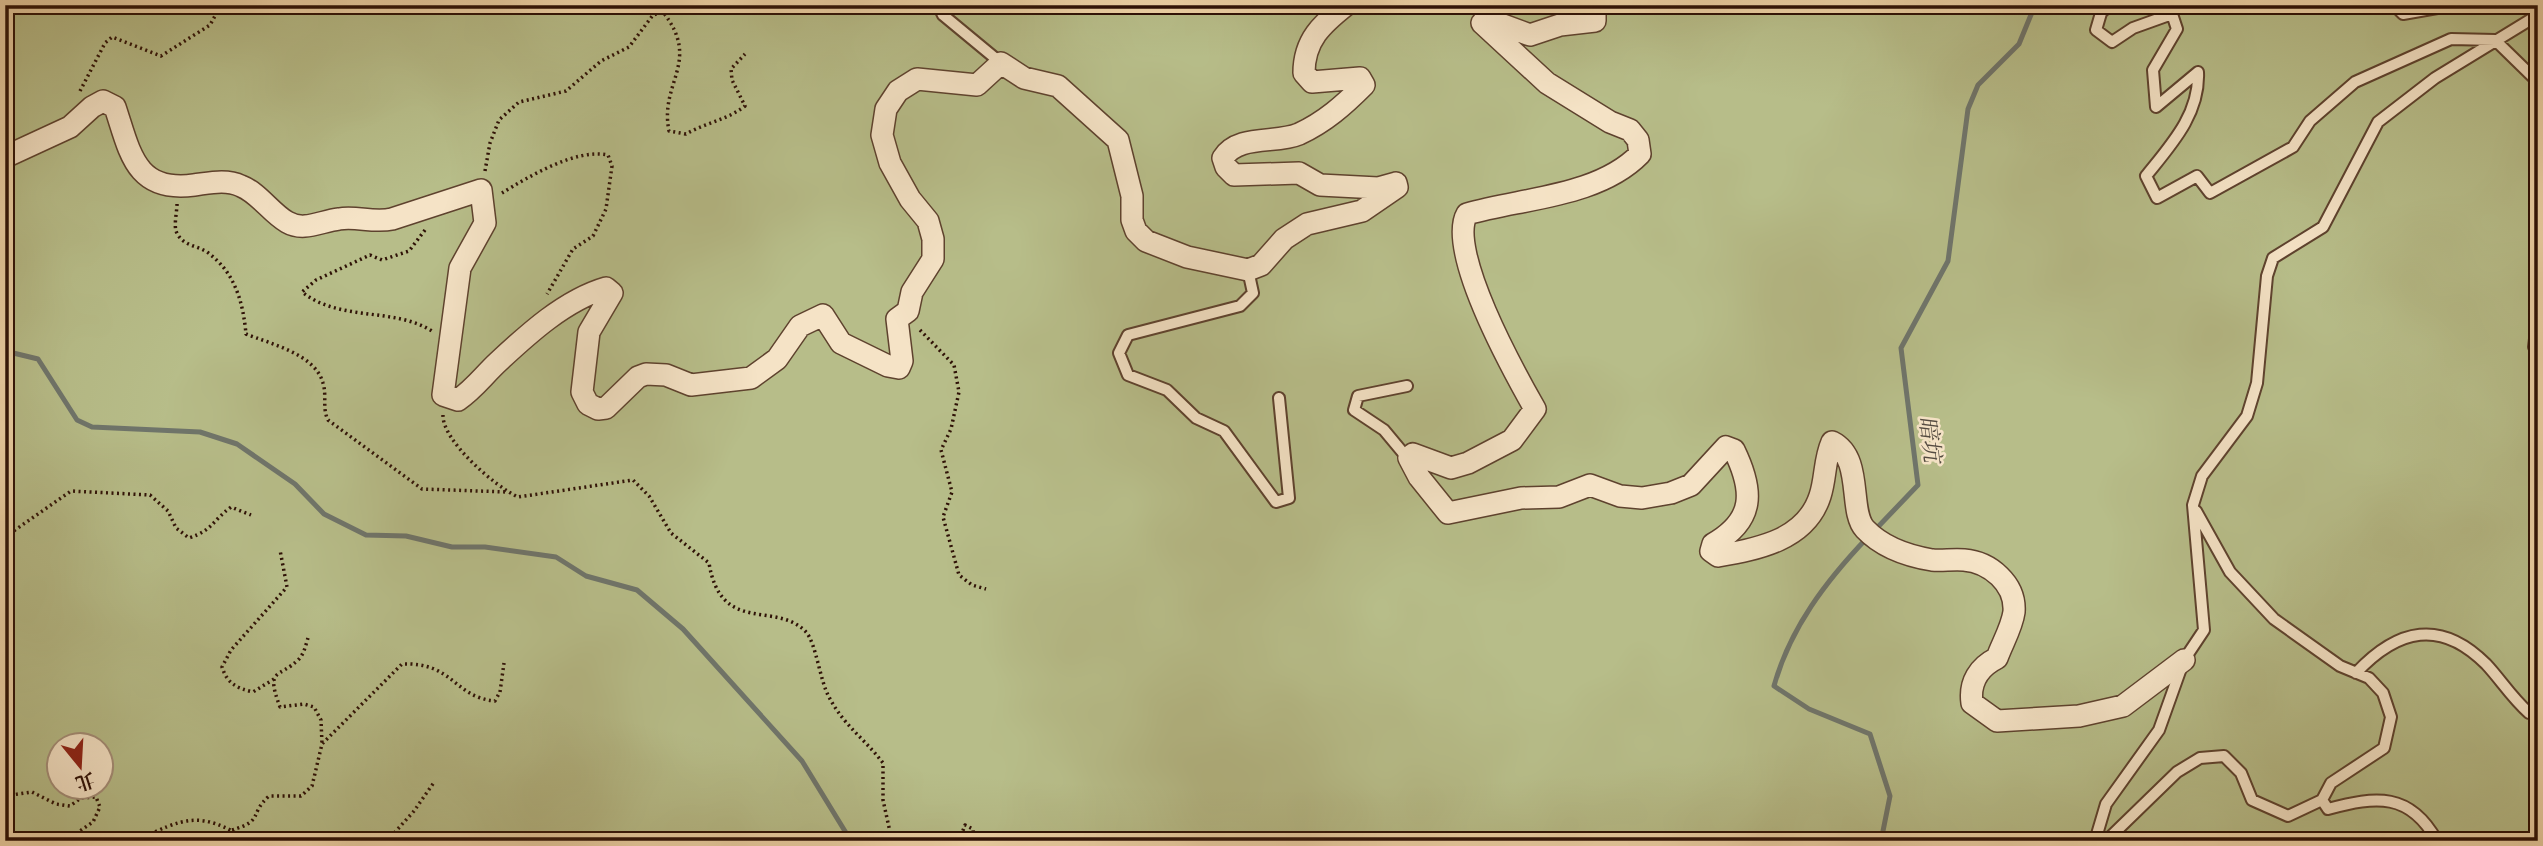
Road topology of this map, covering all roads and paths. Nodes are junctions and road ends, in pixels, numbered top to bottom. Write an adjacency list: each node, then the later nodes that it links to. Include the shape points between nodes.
1 (220, 5): 13 (path, via 210,25 161,55 112,37)
2 (938, 5): 11 (lane, via 943,15)
3 (1346, 5): 18 (street, via 1314,32 1304,73 1312,82 1360,78 1364,85 1329,118 1297,135 1241,144 1223,158 1234,175 1299,173 1320,185 1378,188 1396,183 1397,187 1362,211 1307,224 1284,239 1261,265)
4 (1595, 5): 27 (street, via 1595,21 1530,35 1487,19 1482,23 1547,83 1630,130 1640,153 1629,165 1590,184 1467,214 1461,225 1468,267 1508,361 1535,409 1512,440 1468,463 1451,468 1413,454 1409,458)
5 (2109, 5): 9 (lane, via 2096,30 2112,42 2133,28 2172,14 2177,29 2153,71 2156,107 2198,72 2199,94 2146,176 2157,198 2197,176 2210,193 2293,146 2310,121 2355,82 2451,39)
6 (2394, 5): 7 (lane, via 2403,14)
7 (2504, 5)
8 (2538, 15): 9 (lane)
9 (2495, 40): 12 (lane); 29 (lane, via 2434,78 2378,122 2323,227 2273,258 2267,276 2258,383 2247,416 2202,476)
10 (745, 54): 16 (path, via 732,69 732,80 745,106 686,134 669,131 666,114 679,68 680,43 663,12 653,15 629,47 601,61 566,91 519,103 499,120 490,143)
11 (1001, 62): 18 (street, via 1024,78 1058,86 1118,140 1132,196 1132,220 1146,241 1187,257); 20 (street, via 977,85 917,79 898,91 886,109 882,135 890,163 928,221 933,239 933,259 912,292)
12 (2538, 82)
13 (80, 91)
14 (5, 157): 15 (street, via 70,127 103,101 115,107 134,165)
15 (175, 188): 17 (street, via 224,181 243,186 288,223 304,227 341,218 377,222); 28 (path, via 176,230 186,243 206,251 227,272 243,303 246,334 303,358 320,373 328,420 422,489)
16 (483, 197): 17 (street); 19 (path, via 539,170 597,153 608,155 612,166 606,209 593,236 573,249); 22 (street, via 485,223 460,268)
17 (426, 208): 22 (path, via 427,227 409,251 382,260 370,255 316,280 302,292 317,304 426,327)
18 (1248, 270): 26 (lane, via 1254,293 1240,306 1128,335 1119,353 1128,375 1167,390 1196,418 1224,431 1276,502 1289,498)
19 (544, 297)
20 (908, 311): 25 (street, via 897,319 899,368 841,343 823,315 800,326 777,359 751,378 691,385 666,375 646,374 606,408 598,409 582,392 589,332 612,293 606,288 540,325 475,389 458,400); 33 (path, via 922,335 954,365 959,392 942,450 952,492 943,517 960,575)
21 (2538, 314): 23 (lane)
22 (451, 342): 25 (street)
23 (2534, 347)
24 (1407, 386): 27 (lane, via 1358,397 1354,410 1384,430)
25 (443, 395): 28 (path, via 443,420 456,447)
26 (1279, 398)
27 (1419, 477): 35 (street, via 1448,513 1521,498 1559,497 1590,485 1642,498 1691,485 1726,447 1734,450 1748,487 1746,508 1735,531 1713,544 1711,551 1718,556 1782,539 1810,516 1820,496 1832,442 1850,468 1862,527 1879,541 1903,553 1934,560 1967,560 2003,576 2014,613 1997,658 1983,665 1970,690 1972,703 1997,721 2079,716 2123,706)
28 (507, 492): 49 (path, via 531,496 633,480 649,496 671,533 709,563 713,584 730,604 793,623 807,633 820,677 841,718 884,763 883,800)
29 (2193, 505): 35 (lane, via 2204,630); 37 (lane, via 2230,572 2274,619)
30 (251, 515): 31 (path, via 231,507 207,532 189,538 150,495 71,491)
31 (5, 537)
32 (280, 550): 38 (path, via 287,587 231,650 222,667 237,688 253,692)
33 (986, 589)
34 (308, 638): 38 (path, via 301,658)
35 (2184, 660): 52 (lane, via 2159,730 2106,804)
36 (504, 663): 40 (path, via 495,701 474,698 447,673 421,663 402,664)
37 (2356, 673): 39 (lane, via 2389,645 2417,632 2443,635 2468,647 2529,713); 43 (lane, via 2369,678 2383,694 2391,717 2384,748 2331,783)
38 (274, 679): 40 (path, via 280,707 304,704 314,708 321,720)
39 (2538, 712)
40 (322, 744): 44 (path, via 312,786 301,796 269,796 259,805 251,825)
41 (435, 781): 48 (path)
42 (5, 796): 45 (path, via 32,792 70,806 81,798 96,797 100,807 93,822)
43 (2322, 800): 53 (lane, via 2288,816 2252,800 2241,773 2224,757 2200,758 2177,772); 54 (lane, via 2328,809 2380,798 2414,811)
44 (232, 830): 46 (path, via 198,818 178,821); 47 (path)
45 (65, 841)
46 (135, 841)
47 (249, 841)
48 (387, 841)
49 (891, 841)
50 (959, 841): 51 (path, via 965,824 974,829)
51 (974, 841)
52 (2095, 841)
53 (2106, 841)
54 (2437, 841)

